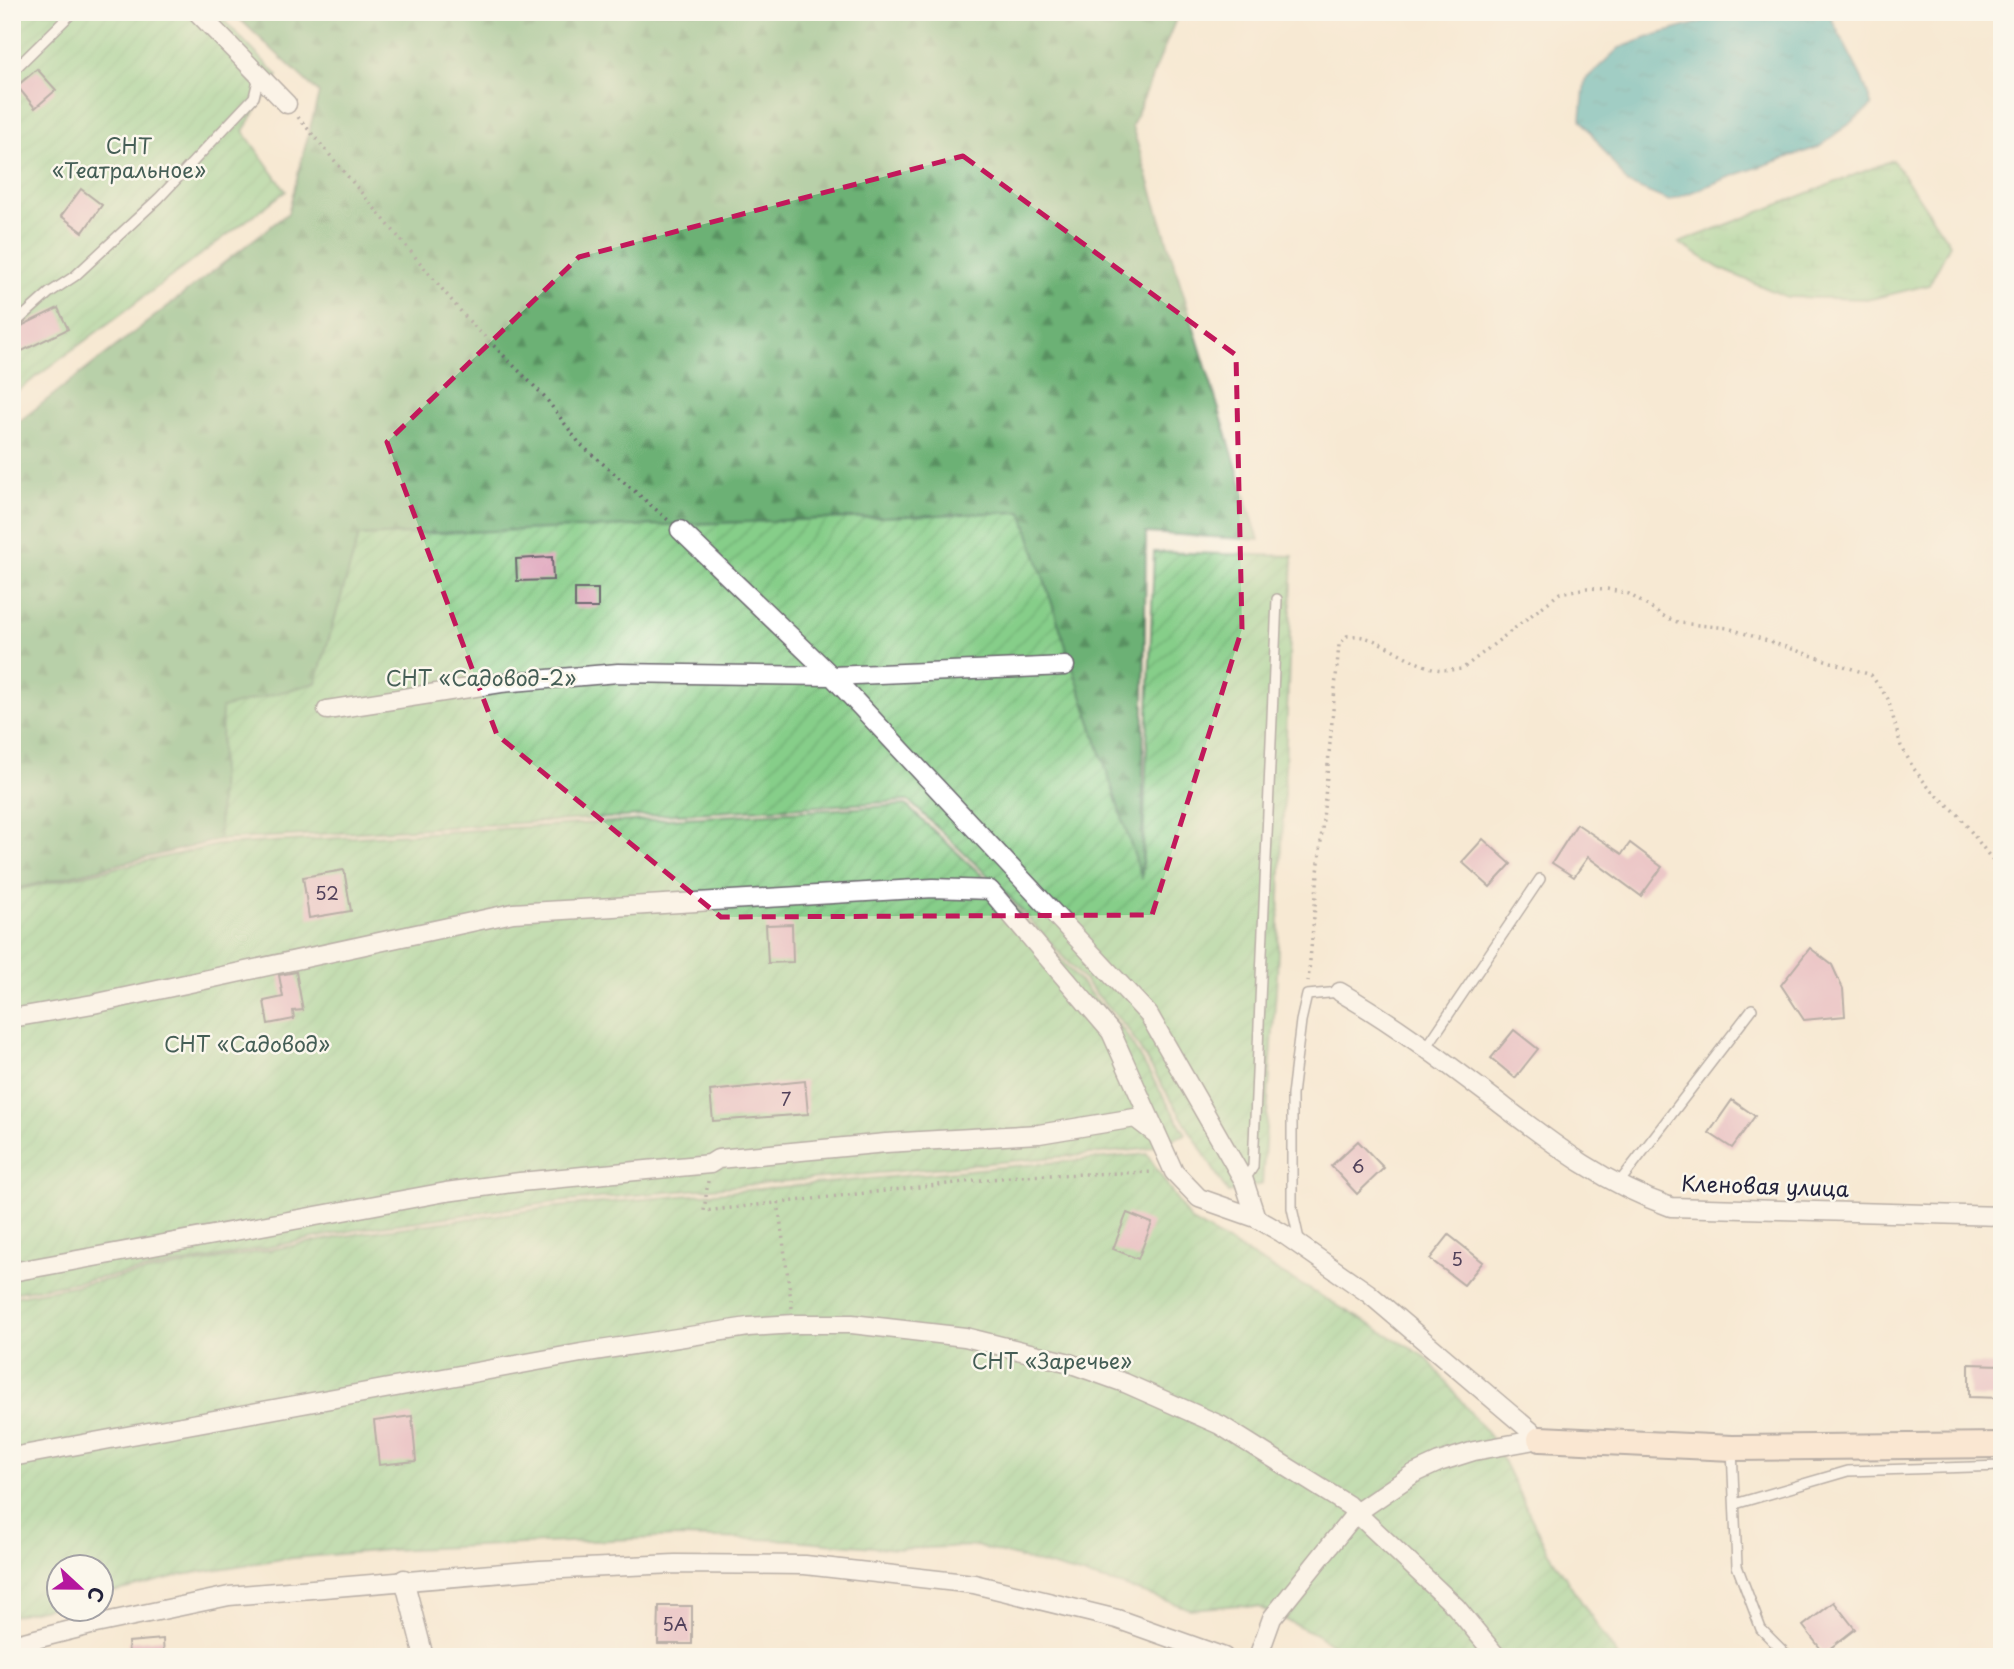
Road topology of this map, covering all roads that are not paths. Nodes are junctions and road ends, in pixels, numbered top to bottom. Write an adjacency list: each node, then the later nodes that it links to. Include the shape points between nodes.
1 (73, 12): 3 (lane)
2 (197, 12): 4 (street)
3 (12, 72)
4 (259, 75): 5 (street); 6 (lane, via 254,97 159,198 75,276)
5 (287, 104)
6 (12, 326)
7 (680, 530): 10 (street)
8 (1277, 598): 18 (lane, via 1253,1167)
9 (1065, 666): 10 (street)
10 (832, 676): 11 (street, via 618,673 501,683); 18 (street, via 1149,1015)
11 (327, 710)
12 (1540, 879): 16 (lane)
13 (1339, 992): 16 (street, Кленовая улица); 22 (lane, via 1307,995 1301,1021 1292,1096 1292,1208)
14 (1752, 1009): 19 (lane)
15 (12, 1018): 17 (street, via 513,913 933,888 990,890 1111,1032)
16 (1426, 1048): 19 (street, Кленовая улица, via 1576,1161)
17 (1160, 1136): 21 (street, via 1174,1171 1199,1198); 23 (street, via 1135,1118 1039,1134 886,1143 520,1182)
18 (1244, 1181): 21 (street)
19 (1618, 1184): 20 (street, Кленовая улица, via 1671,1207)
20 (2002, 1216)
21 (1256, 1218): 22 (street)
22 (1301, 1246): 24 (street, via 1379,1302)
23 (12, 1272)
24 (1539, 1439): 26 (street); 30 (street, via 1438,1462)
25 (2002, 1445): 26 (street)
26 (1732, 1448): 29 (lane)
27 (12, 1457): 30 (street, via 582,1353 748,1327 852,1324 965,1337 1066,1362 1125,1383 1220,1425)
28 (2002, 1466): 29 (lane, via 1848,1471)
29 (1735, 1504): 37 (lane, via 1737,1566 1761,1629)
30 (1356, 1513): 35 (street, via 1272,1618); 36 (street, via 1456,1607)
31 (404, 1579): 32 (street, via 229,1596); 33 (street); 34 (street, via 648,1565 805,1564 974,1584 1117,1619)
32 (12, 1645)
33 (424, 1657)
34 (1224, 1657)
35 (1258, 1657)
36 (1497, 1657)
37 (1789, 1657)

